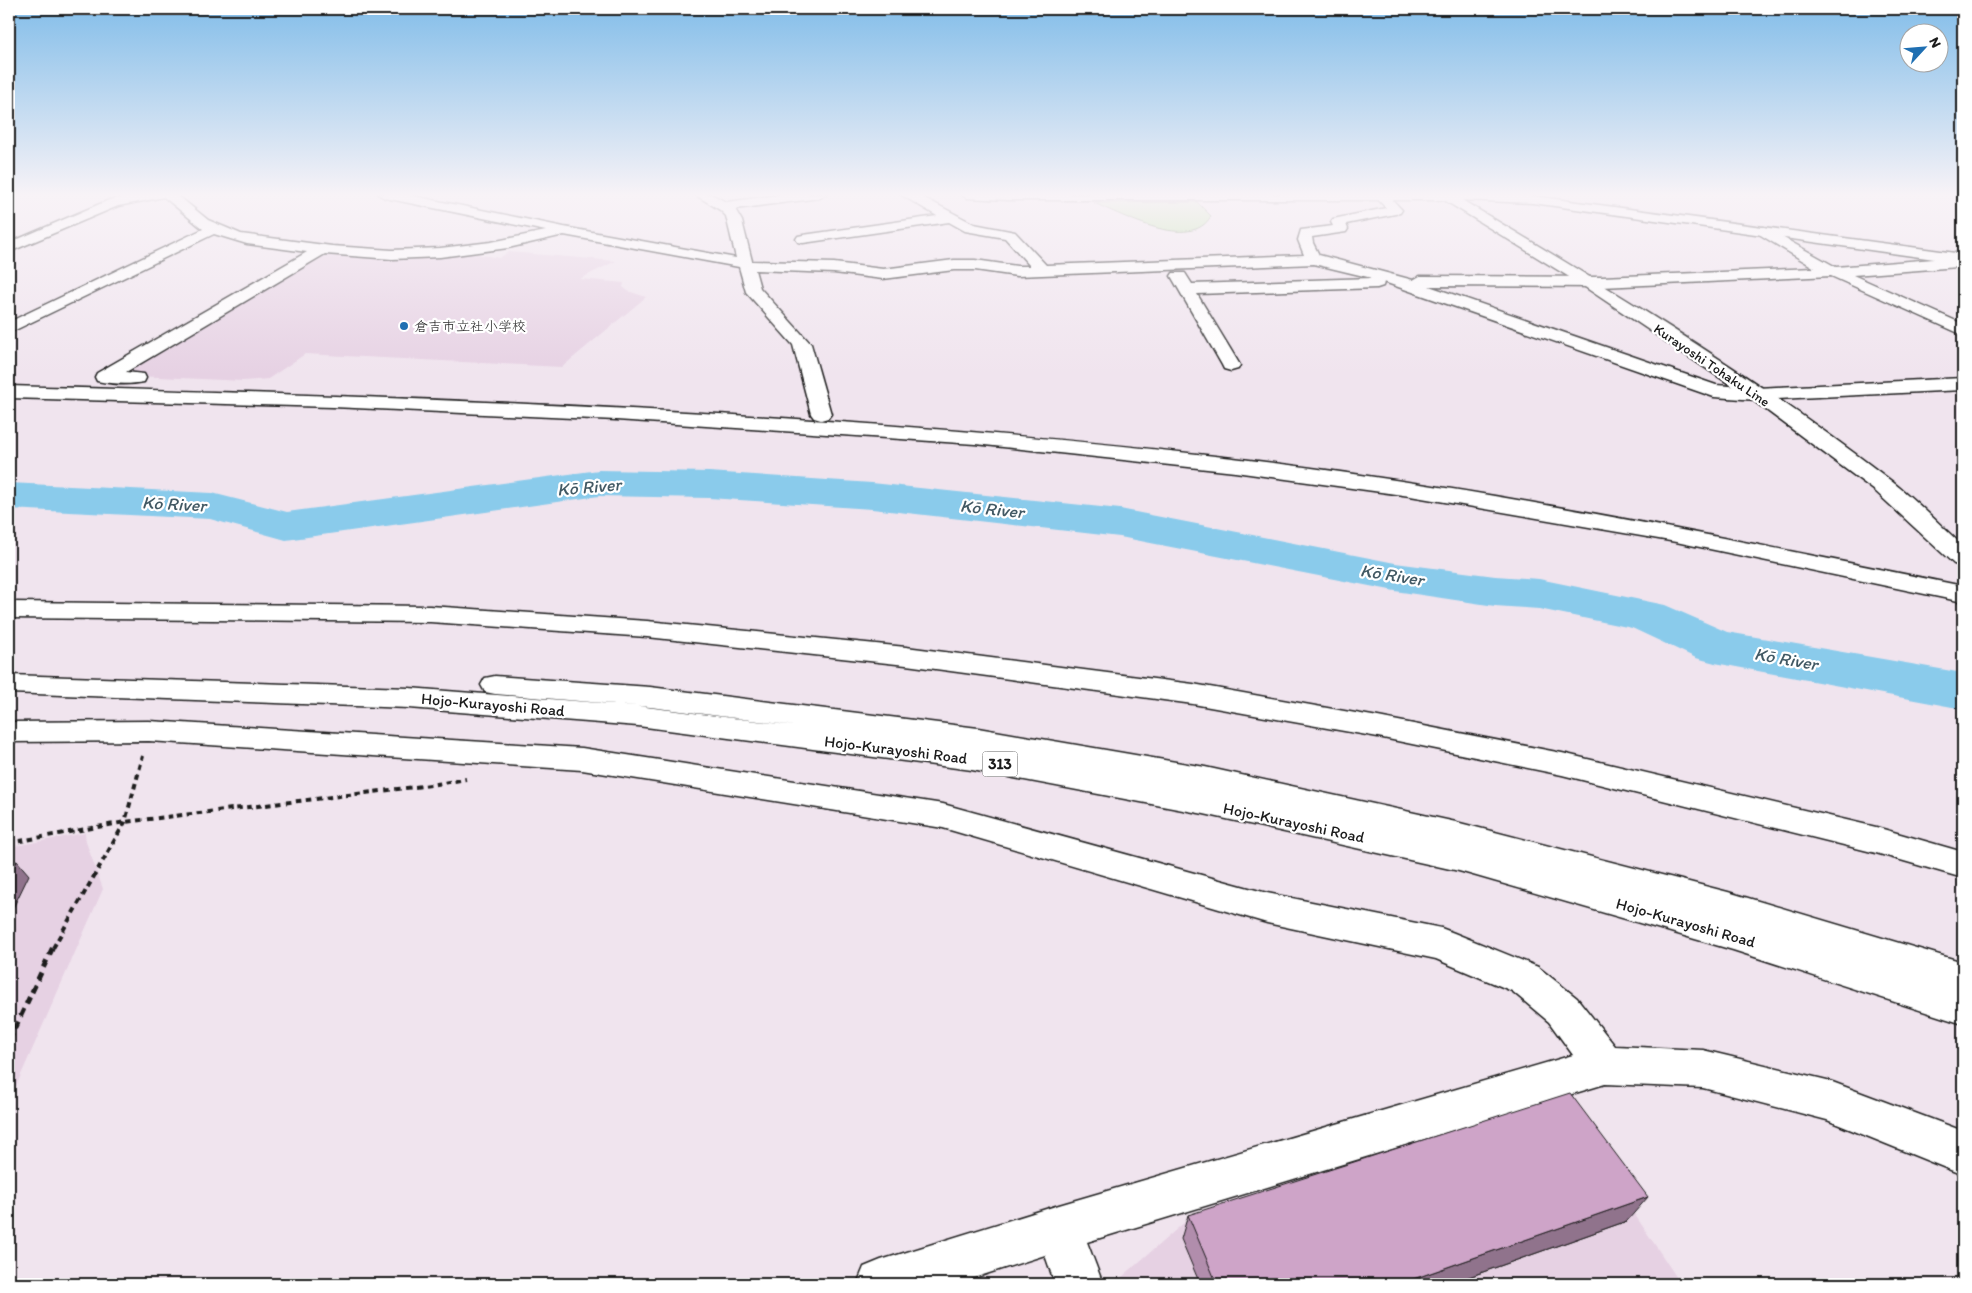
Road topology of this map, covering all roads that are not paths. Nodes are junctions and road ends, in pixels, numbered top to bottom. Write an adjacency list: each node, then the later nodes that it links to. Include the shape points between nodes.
1 (162, 254): 19 (main road)
2 (314, 254): 25 (main road, via 104,377 267,383 380,396)
3 (690, 254): 13 (main road)
4 (744, 254): 13 (main road)
5 (1028, 254): 14 (main road)
6 (1312, 254): 10 (main road)
7 (1543, 254): 16 (main road, Kurayoshi Tohaku Line)
8 (1805, 254): 15 (main road)
9 (1921, 254): 11 (main road)
10 (1314, 258): 12 (main road); 17 (main road)
11 (1959, 260): 15 (main road)
12 (1172, 264): 14 (main road); 18 (main road)
13 (747, 265): 14 (main road, via 834,268 883,274 954,265); 26 (main road, via 752,289 802,344)
14 (1042, 270)
15 (1838, 273): 16 (main road); 20 (main road)
16 (1585, 280): 17 (main road); 24 (main road, Kurayoshi Tohaku Line)
17 (1403, 282): 18 (main road); 24 (main road, via 1714,391)
18 (1187, 289): 21 (main road)
19 (9, 328)
20 (1963, 330)
21 (1231, 365)
22 (1963, 384): 24 (main road)
23 (9, 392): 25 (main road)
24 (1757, 394): 27 (main road, Kurayoshi Tohaku Line, via 1883,486)
25 (401, 404): 28 (main road, via 616,414 975,438 1235,465 1410,489 1676,536)
26 (821, 414)
27 (1963, 559)
28 (1963, 594)
29 (9, 610): 33 (main road, via 430,614 647,629 906,656 1193,694 1417,735 1562,764 1876,840)
30 (9, 668): 34 (main road, Hojo-Kurayoshi Road / 313, via 436,681 650,697 978,739 1206,779 1456,836 1728,907)
31 (9, 684): 35 (main road, Hojo-Kurayoshi Road / 313, via 409,698 638,716 972,758 1204,802 1459,858 1733,935)
32 (9, 732): 36 (main road, via 149,731 582,759 942,816 1267,908 1441,944 1526,979 1563,1010)
33 (1963, 865)
34 (1963, 979)
35 (1963, 1007)
36 (1605, 1065): 37 (main road, via 1703,1069 1818,1097); 38 (main road)
37 (1963, 1153)
38 (1059, 1228): 39 (main road); 40 (main road)
39 (881, 1284)
40 (1079, 1284)

